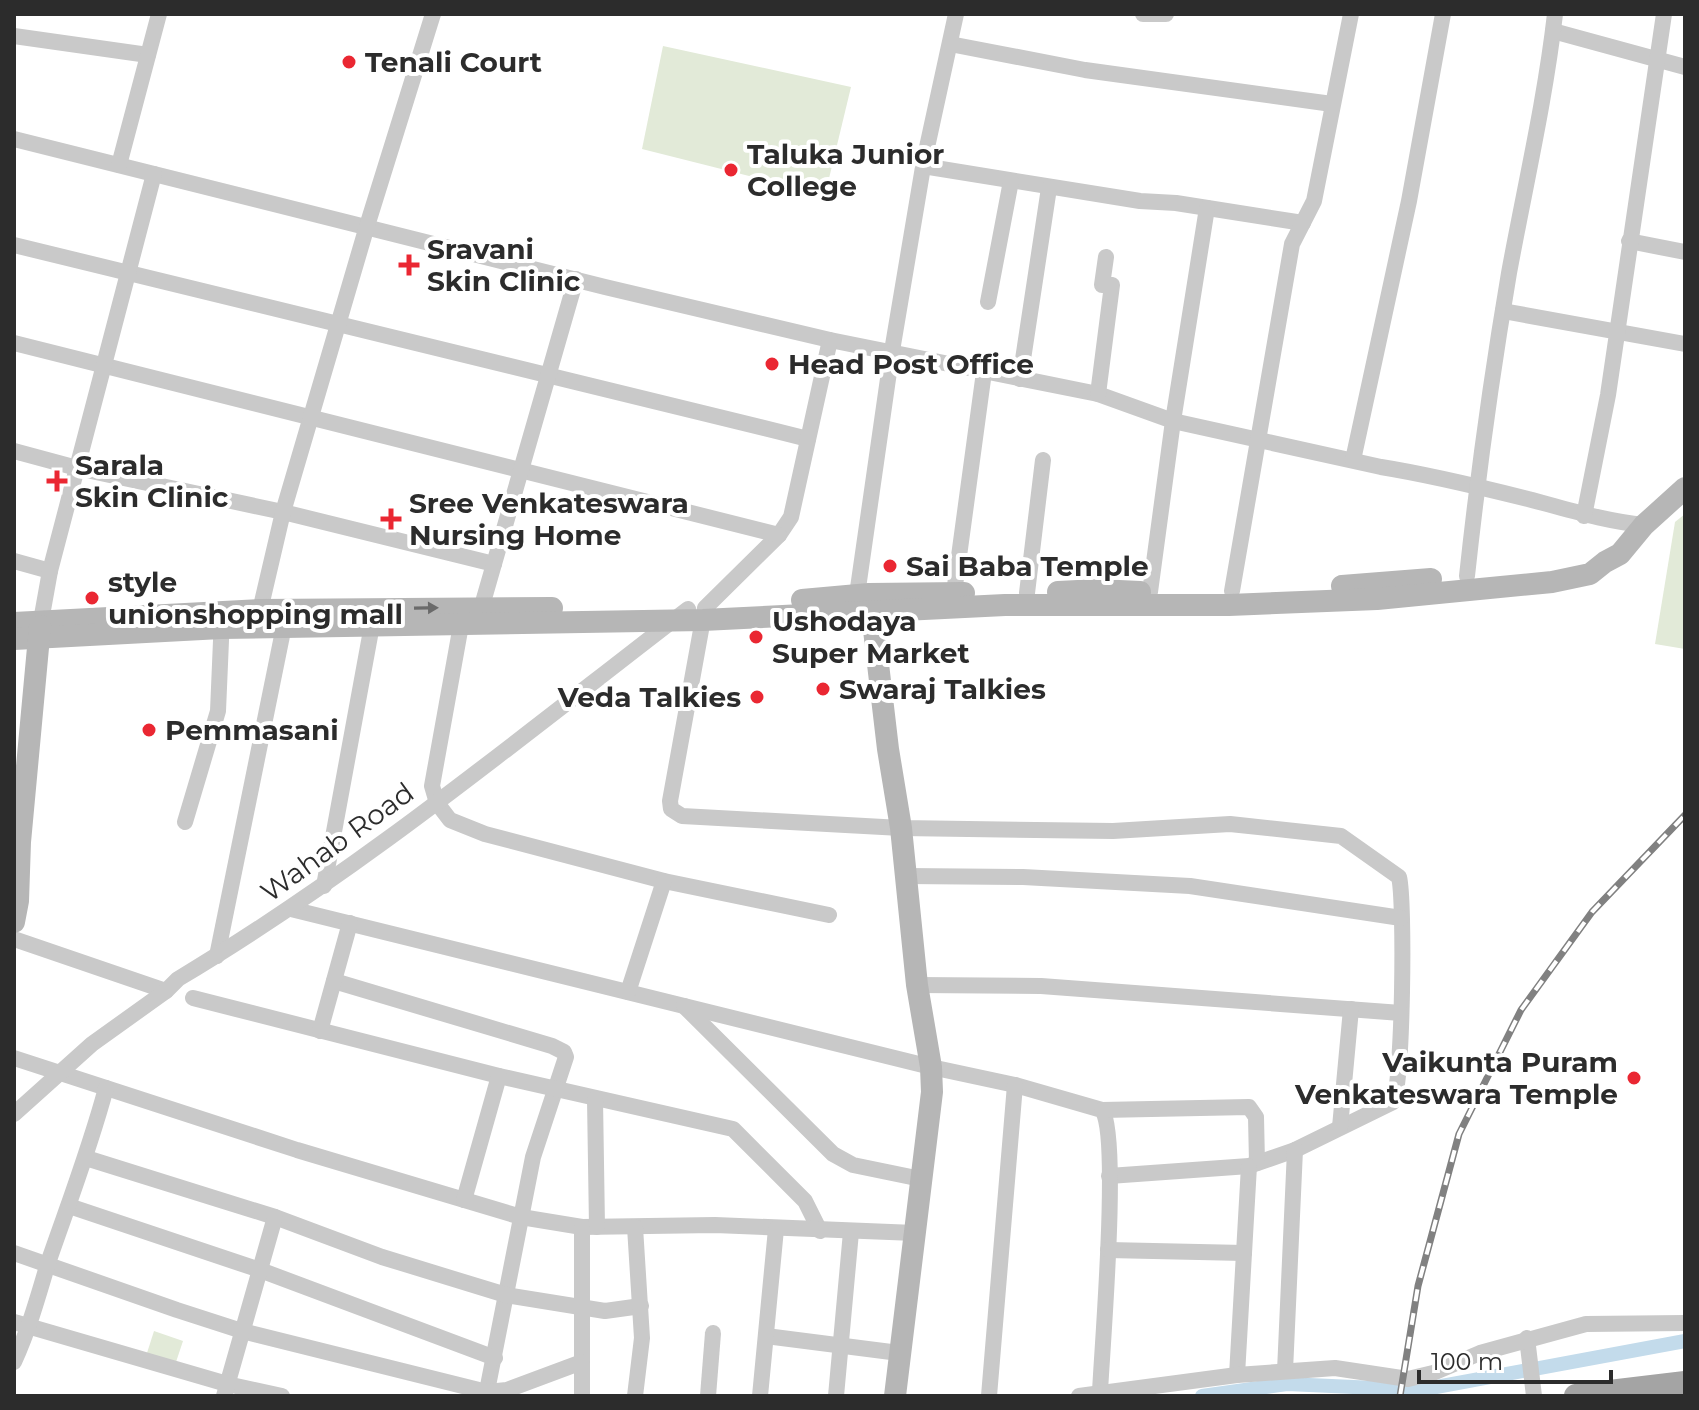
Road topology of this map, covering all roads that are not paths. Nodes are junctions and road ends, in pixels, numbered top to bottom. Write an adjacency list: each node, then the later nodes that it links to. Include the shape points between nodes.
1 (159, 14): 12 (street)
2 (433, 14): 24 (street)
3 (956, 14): 11 (street)
4 (1143, 14): 5 (street)
5 (1166, 14)
6 (1351, 14): 15 (street)
7 (1443, 14): 50 (street)
8 (1664, 14): 13 (street)
9 (1554, 22): 13 (street); 32 (street)
10 (14, 36): 12 (street)
11 (950, 44): 15 (street, via 1085,70); 18 (street)
12 (148, 55): 17 (street)
13 (1658, 60): 14 (street); 25 (street)
14 (1685, 67)
15 (1332, 104): 23 (street, via 1314,201)
16 (14, 139): 17 (street)
17 (119, 165): 19 (street)
18 (923, 166): 20 (street); 38 (street)
19 (154, 174): 24 (street); 29 (street)
20 (1011, 181): 21 (street); 31 (street)
21 (1049, 188): 22 (street); 42 (street)
22 (1207, 208): 23 (street); 45 (street)
23 (1303, 223): 47 (street, via 1292,244)
24 (367, 226): 30 (street); 33 (street)
25 (1629, 241): 27 (street); 34 (street)
26 (14, 245): 29 (street)
27 (1685, 252)
28 (1106, 257): 43 (street, via 1102,285 1112,285)
29 (128, 273): 33 (street); 39 (street)
30 (576, 279): 35 (street); 41 (street)
31 (988, 302)
32 (1503, 311): 34 (street); 53 (street)
33 (338, 325): 41 (street); 44 (street)
34 (1616, 333): 37 (street); 56 (street)
35 (830, 340): 38 (street); 46 (street, Wahab Road)
36 (14, 343): 39 (street)
37 (1685, 344)
38 (892, 351): 40 (street); 68 (street)
39 (104, 365): 44 (street); 51 (street)
40 (984, 372): 42 (street); 66 (street)
41 (548, 373): 46 (street); 52 (street)
42 (1020, 379): 43 (street)
43 (1098, 394): 45 (street)
44 (311, 418): 52 (street); 55 (street)
45 (1173, 421): 47 (street); 65 (street)
46 (808, 439): 58 (street, Wahab Road, via 795,506)
47 (1258, 439): 50 (street); 64 (street)
48 (14, 451): 51 (street)
49 (1043, 460): 67 (street)
50 (1353, 460): 53 (street)
51 (77, 468): 55 (street); 62 (street)
52 (521, 472): 58 (street); 61 (street)
53 (1476, 487): 56 (street); 63 (street)
54 (1685, 488): 57 (main road)
55 (283, 512): 61 (street); 71 (street)
56 (1584, 516): 57 (street)
57 (1644, 525): 60 (main road, via 1620,554)
58 (779, 535): 69 (street, Wahab Road)
59 (14, 561): 62 (street)
60 (1605, 562): 63 (main road); 68 (main road, via 1590,574 1552,582 1377,599 1229,605)
61 (494, 564): 70 (street)
62 (50, 571): 76 (street)
63 (1467, 576): 64 (main road)
64 (1232, 591): 65 (main road)
65 (1150, 592): 67 (main road)
66 (954, 593): 67 (main road); 68 (main road)
67 (1027, 593)
68 (866, 600): 69 (main road); 80 (main road)
69 (692, 614): 70 (main road); 78 (street, Wahab Road); 80 (street, via 671,809 682,816)
70 (471, 616): 71 (main road, one-way to 70); 74 (main road); 78 (street, via 433,779)
71 (258, 618): 72 (main road); 75 (main road)
72 (222, 620): 76 (main road); 79 (street, via 218,711)
73 (14, 623): 76 (main road)
74 (372, 625): 75 (main road); 83 (street)
75 (284, 626): 90 (street)
76 (40, 629): 77 (main road); 84 (main road)
77 (14, 639)
78 (437, 803): 82 (street, via 455,823 485,834); 83 (street, Wahab Road)
79 (185, 822)
80 (901, 828): 81 (main road); 87 (street, via 1113,831 1230,824 1341,836 1399,877)
81 (906, 876): 87 (street, via 1190,886); 92 (main road)
82 (664, 881): 86 (street); 94 (street)
83 (324, 886): 85 (street, Wahab Road)
84 (15, 907)
85 (291, 909): 88 (street); 90 (street, Wahab Road)
86 (829, 915)
87 (1401, 918): 98 (street)
88 (350, 923): 91 (street); 94 (street)
89 (14, 939): 93 (street)
90 (217, 956): 93 (street, Wahab Road)
91 (334, 981): 99 (street); 106 (street, via 560,1049 566,1063)
92 (917, 985): 97 (street, via 1041,986); 101 (main road)
93 (166, 991): 102 (street, Wahab Road)
94 (628, 992): 96 (street)
95 (193, 998): 99 (street)
96 (684, 1006): 101 (street); 115 (street, via 833,1154 853,1165)
97 (1351, 1009): 98 (street); 110 (street)
98 (1401, 1013): 110 (street, via 1397,1095 1388,1105)
99 (320, 1031): 103 (street)
100 (14, 1058): 102 (street)
101 (931, 1067): 104 (street); 115 (main road)
102 (59, 1074): 105 (street); 109 (street, Wahab Road)
103 (499, 1076): 106 (street); 116 (street)
104 (1015, 1085): 108 (street); 159 (street)
105 (106, 1088): 112 (street); 116 (street)
106 (557, 1089): 107 (street); 119 (street, via 533,1157)
107 (595, 1099): 120 (street); 123 (street, via 733,1129 805,1201)
108 (1102, 1110): 113 (street, via 1249,1107 1256,1117); 114 (street, via 1109,1131)
109 (14, 1114)
110 (1340, 1127): 111 (street)
111 (1295, 1150): 113 (street); 145 (street)
112 (86, 1158): 117 (street); 118 (street)
113 (1253, 1165): 114 (street); 128 (street)
114 (1109, 1176): 126 (street)
115 (921, 1179): 125 (main road)
116 (464, 1200): 119 (street)
117 (69, 1206): 129 (street); 130 (street)
118 (275, 1217): 130 (street); 131 (street)
119 (521, 1217): 120 (street); 131 (street)
120 (589, 1227): 121 (street); 132 (street)
121 (635, 1227): 122 (street); 133 (street)
122 (776, 1229): 123 (street); 138 (street)
123 (820, 1231): 124 (street)
124 (851, 1232): 125 (street); 140 (street)
125 (915, 1233): 141 (main road)
126 (1108, 1250): 128 (street); 149 (street)
127 (14, 1253): 129 (street)
128 (1244, 1253): 146 (street)
129 (48, 1264): 135 (street); 136 (street)
130 (260, 1270): 136 (street); 142 (street)
131 (506, 1295): 132 (street); 142 (street)
132 (581, 1306): 133 (street, via 605,1311); 144 (street)
133 (641, 1306): 154 (street)
134 (1685, 1323): 139 (street, via 1586,1324)
135 (22, 1325): 143 (street); 148 (street)
136 (242, 1331): 148 (street); 151 (street)
137 (713, 1333): 155 (street)
138 (766, 1336): 140 (street); 156 (street)
139 (1528, 1344): 145 (street, via 1480,1353 1408,1379 1335,1368); 150 (street)
140 (839, 1346): 141 (street); 157 (street)
141 (899, 1353): 158 (main road)
142 (495, 1358): 151 (street)
143 (14, 1362)
144 (582, 1362): 151 (street); 153 (street)
145 (1285, 1371): 146 (street)
146 (1237, 1375): 149 (street)
147 (1685, 1383): 161 (main road)
148 (225, 1390): 152 (street)
149 (1100, 1392): 160 (street)
150 (1533, 1393)
151 (486, 1394)
152 (282, 1396)
153 (582, 1396)
154 (635, 1396)
155 (708, 1396)
156 (760, 1396)
157 (836, 1396)
158 (895, 1396)
159 (989, 1396)
160 (1079, 1396)
161 (1576, 1396)

